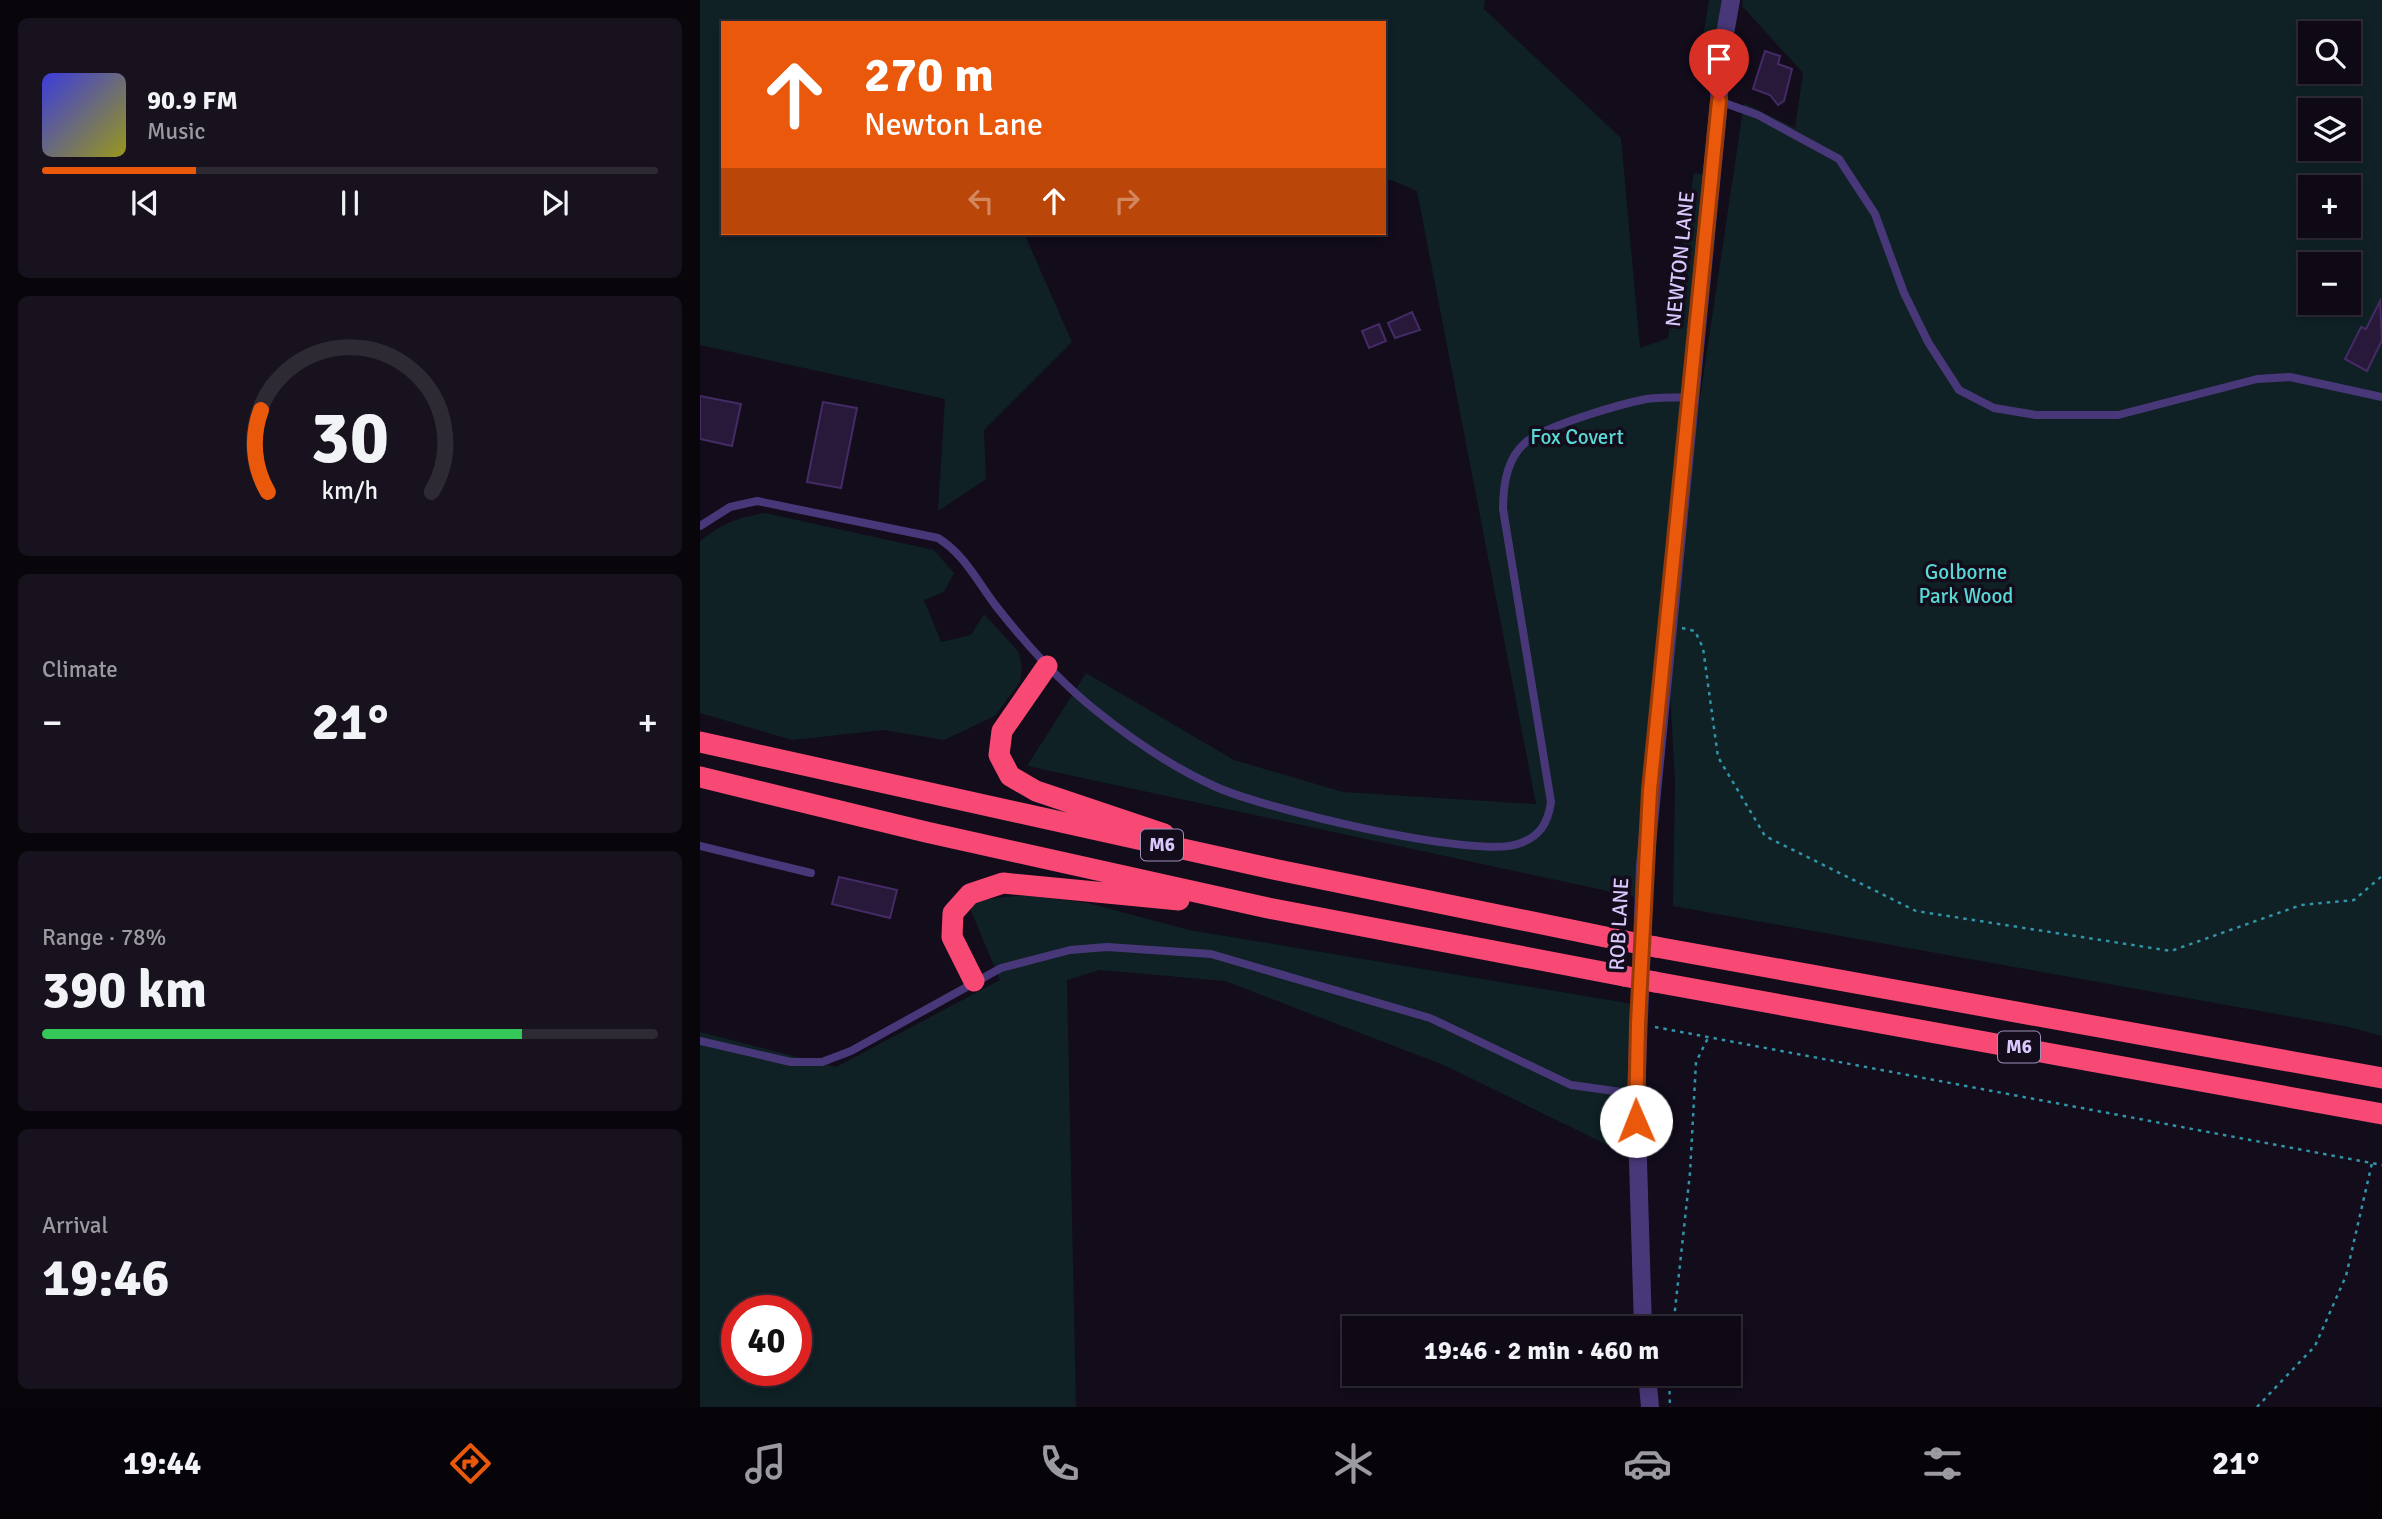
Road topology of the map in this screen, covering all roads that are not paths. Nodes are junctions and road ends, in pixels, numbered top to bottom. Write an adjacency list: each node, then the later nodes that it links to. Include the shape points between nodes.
1 (1731, 0): 2 (street, NEWTON LANE, via 1719,67)
2 (1719, 101): 3 (street, NEWTON LANE); 4 (lane, via 1758,115 1839,159 1875,214 1928,342 1959,390 1994,408 2036,415 2118,415 2257,379 2290,377)
3 (1689, 397): 5 (street, NEWTON LANE); 7 (lane, via 1646,400 1536,434 1523,444 1506,477 1503,509 1551,802 1544,827 1518,844 1479,848 1252,801 1216,788 1143,745 1092,708)
4 (2382, 397)
5 (1677, 524): 17 (street, ROB LANE, via 1647,840)
6 (700, 527): 7 (lane, via 730,507 757,501 938,538 957,551 993,603)
7 (1047, 666): 11 (highway, via 1002,731 999,755 1010,776 1036,791)
8 (700, 742): 11 (highway, M6)
9 (700, 777): 13 (highway, M6)
10 (700, 846): 12 (lane)
11 (1273, 870): 16 (highway, M6, bridge, via 1656,947)
12 (811, 873)
13 (1268, 908): 14 (highway, via 1003,883 970,894 953,913 952,937); 18 (highway, M6, bridge)
14 (974, 981): 15 (lane, via 851,1051 822,1062 792,1062); 17 (lane, via 1030,958 1070,950 1107,947 1211,954 1430,1018 1571,1085)
15 (700, 1041)
16 (2382, 1078)
17 (1636, 1094): 19 (street, ROB LANE)
18 (2382, 1114)
19 (1643, 1316)
20 (1648, 1386): 21 (street)
21 (1650, 1407)

